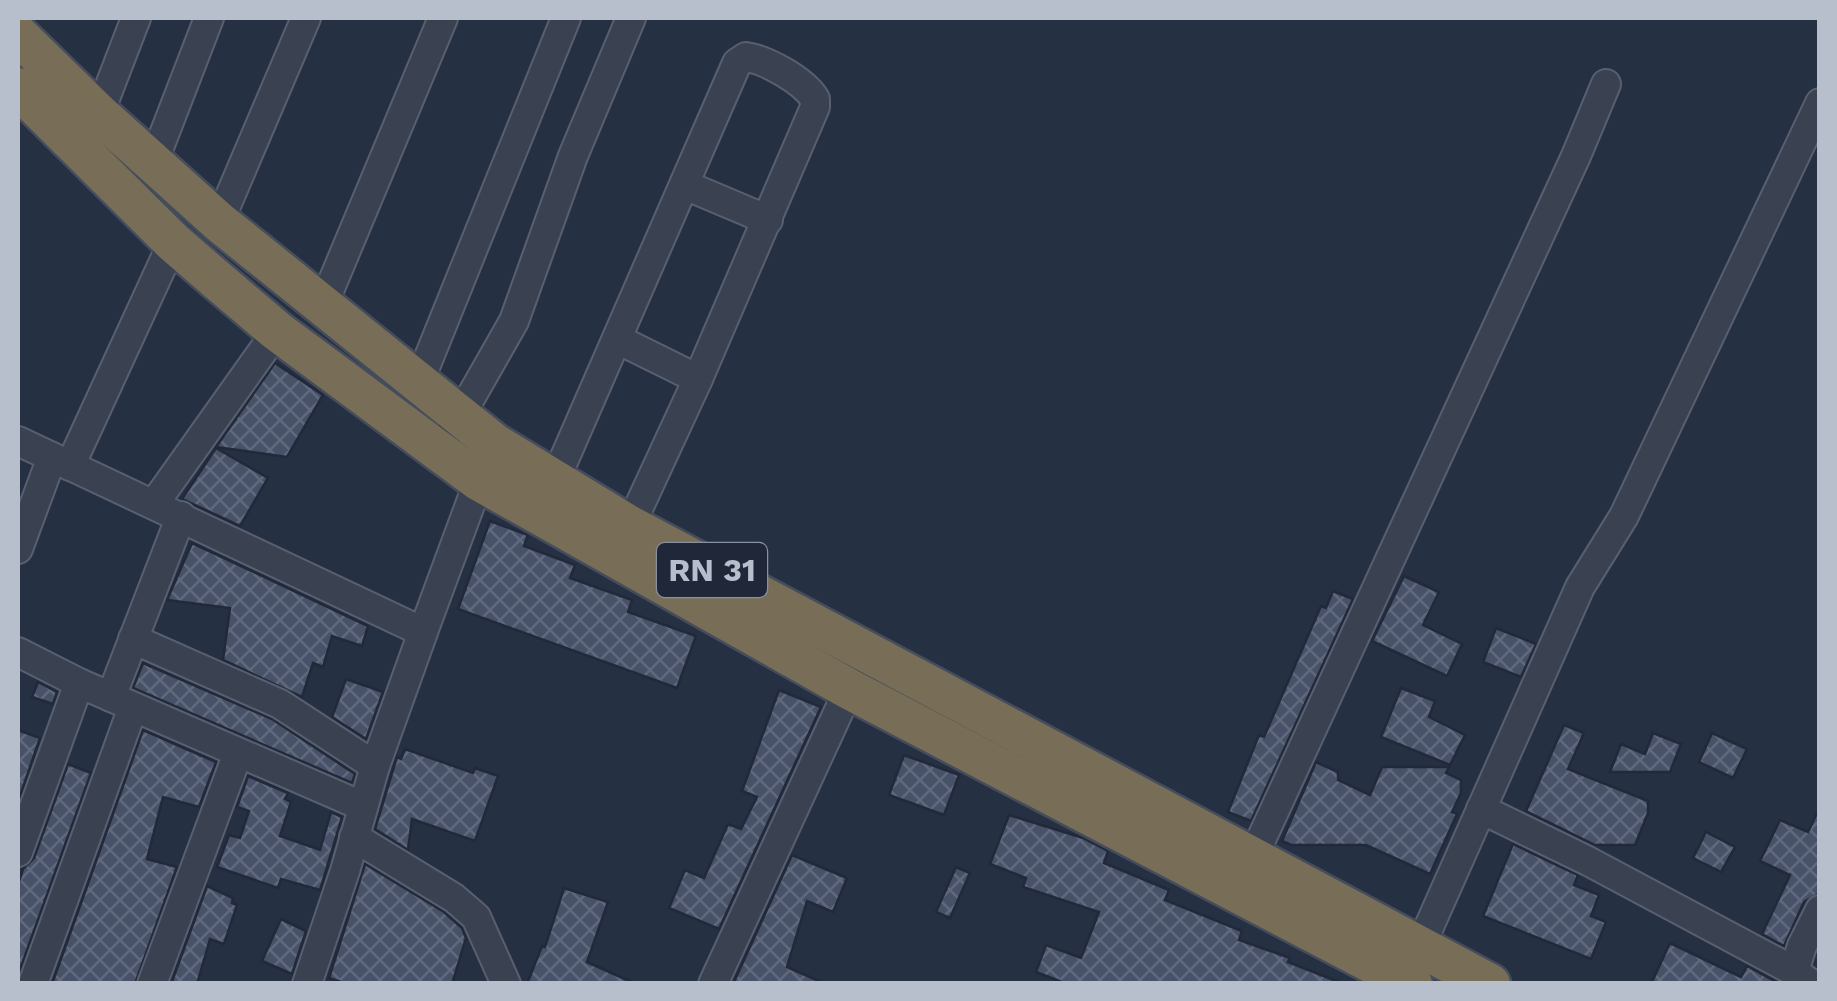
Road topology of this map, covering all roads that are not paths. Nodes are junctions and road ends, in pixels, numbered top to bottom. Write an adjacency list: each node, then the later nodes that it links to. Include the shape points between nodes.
1 (136, 18): 11 (street)
2 (209, 18): 12 (street)
3 (306, 18): 15 (street)
4 (443, 18): 17 (street)
5 (566, 18): 21 (street)
6 (631, 18): 22 (street, via 514,321)
7 (18, 35): 11 (highway, RN 31)
8 (1606, 84): 45 (street)
9 (18, 88): 16 (highway, RN 31)
10 (1820, 103): 42 (street, via 1624,516 1580,587)
11 (98, 114): 12 (highway, RN 31)
12 (152, 164): 15 (highway, RN 31)
13 (685, 185): 14 (street); 14 (street, via 738,63 752,57 815,99); 19 (street)
14 (768, 220): 20 (street)
15 (219, 222): 17 (highway, RN 31)
16 (173, 242): 18 (highway, RN 31); 26 (street)
17 (322, 305): 21 (highway, RN 31)
18 (276, 330): 25 (highway, RN 31); 29 (street)
19 (617, 339): 20 (street); 28 (street)
20 (698, 379): 31 (street)
21 (419, 382): 22 (highway, RN 31)
22 (462, 415): 24 (highway, RN 31); 25 (street)
23 (18, 442): 26 (street)
24 (495, 444): 27 (street); 28 (highway, RN 31)
25 (437, 453): 27 (highway, RN 31)
26 (61, 462): 29 (street); 32 (street)
27 (478, 480): 33 (street); 37 (highway, RN 31)
28 (556, 480): 31 (highway, RN 31)
29 (154, 504): 30 (street)
30 (181, 516): 33 (street); 34 (street)
31 (630, 526): 45 (highway, RN 31)
32 (18, 549)
33 (424, 632): 40 (street)
34 (133, 639): 38 (street); 40 (street, via 280,704)
35 (18, 652): 36 (street)
36 (79, 683): 38 (street); 44 (street)
37 (850, 689): 47 (highway, RN 31); 53 (street)
38 (122, 702): 39 (street); 49 (street)
39 (238, 753): 41 (street); 50 (street)
40 (375, 766): 41 (street)
41 (362, 806): 43 (street)
42 (1481, 810): 47 (street); 48 (street)
43 (354, 836): 51 (street); 52 (street, via 476,916)
44 (18, 852)
45 (1253, 857): 47 (highway, RN 31)
46 (1820, 910): 48 (street, via 1802,946)
47 (1416, 965): 54 (highway, RN 31)
48 (1809, 980)
49 (33, 984)
50 (152, 984)
51 (307, 984)
52 (506, 984)
53 (714, 984)
54 (1490, 984)

